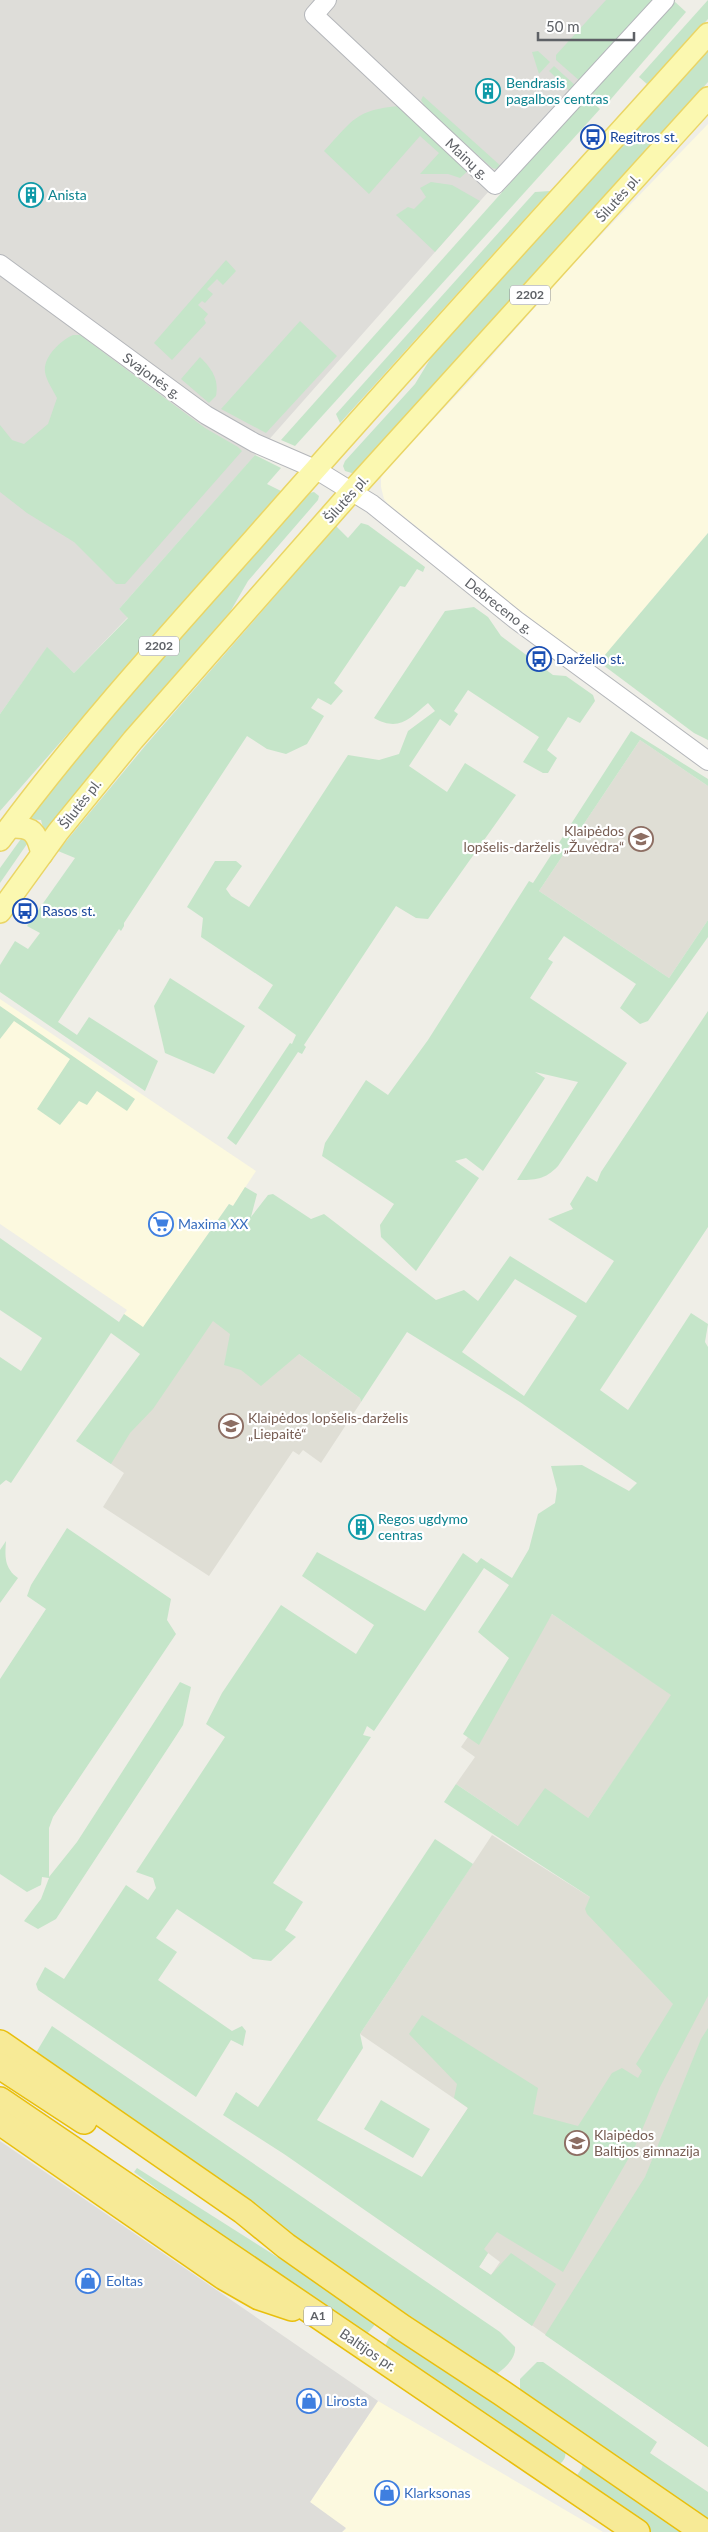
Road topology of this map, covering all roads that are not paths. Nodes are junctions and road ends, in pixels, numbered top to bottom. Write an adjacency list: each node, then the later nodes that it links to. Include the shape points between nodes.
1 (327, 0): 2 (street, Mainų g., via 314,14 495,185)
2 (665, 0)
3 (708, 34): 6 (main road, 2202)
4 (708, 98): 7 (main road, Šilutės pl. / 2202)
5 (0, 264): 6 (street, Svajonės g., via 206,415 255,443)
6 (315, 469): 7 (street, Debreceno g.); 9 (main road, 2202, via 102,710)
7 (352, 491): 8 (street, Debreceno g., via 516,620); 10 (main road, Šilutės pl. / 2202, via 133,740)
8 (708, 761)
9 (5, 833): 10 (main road, via 25,826 38,837)
10 (42, 854): 11 (main road, Šilutės pl. / 2202)
11 (0, 912)
12 (0, 2043): 16 (highway, via 243,2211)
13 (0, 2066): 16 (highway, via 234,2218)
14 (0, 2100): 17 (highway, Baltijos pr. / A1)
15 (0, 2122): 17 (highway, via 224,2277 259,2297)
16 (286, 2246): 18 (highway)
17 (319, 2316): 19 (highway, Baltijos pr. / A1)
18 (403, 2328): 19 (highway, via 387,2329 378,2336); 20 (highway)
19 (375, 2355): 21 (highway, Baltijos pr. / A1)
20 (569, 2440): 21 (highway, via 576,2455 573,2469 563,2474); 23 (highway)
21 (550, 2474): 22 (highway, Baltijos pr. / A1)
22 (637, 2532)
23 (704, 2532)

